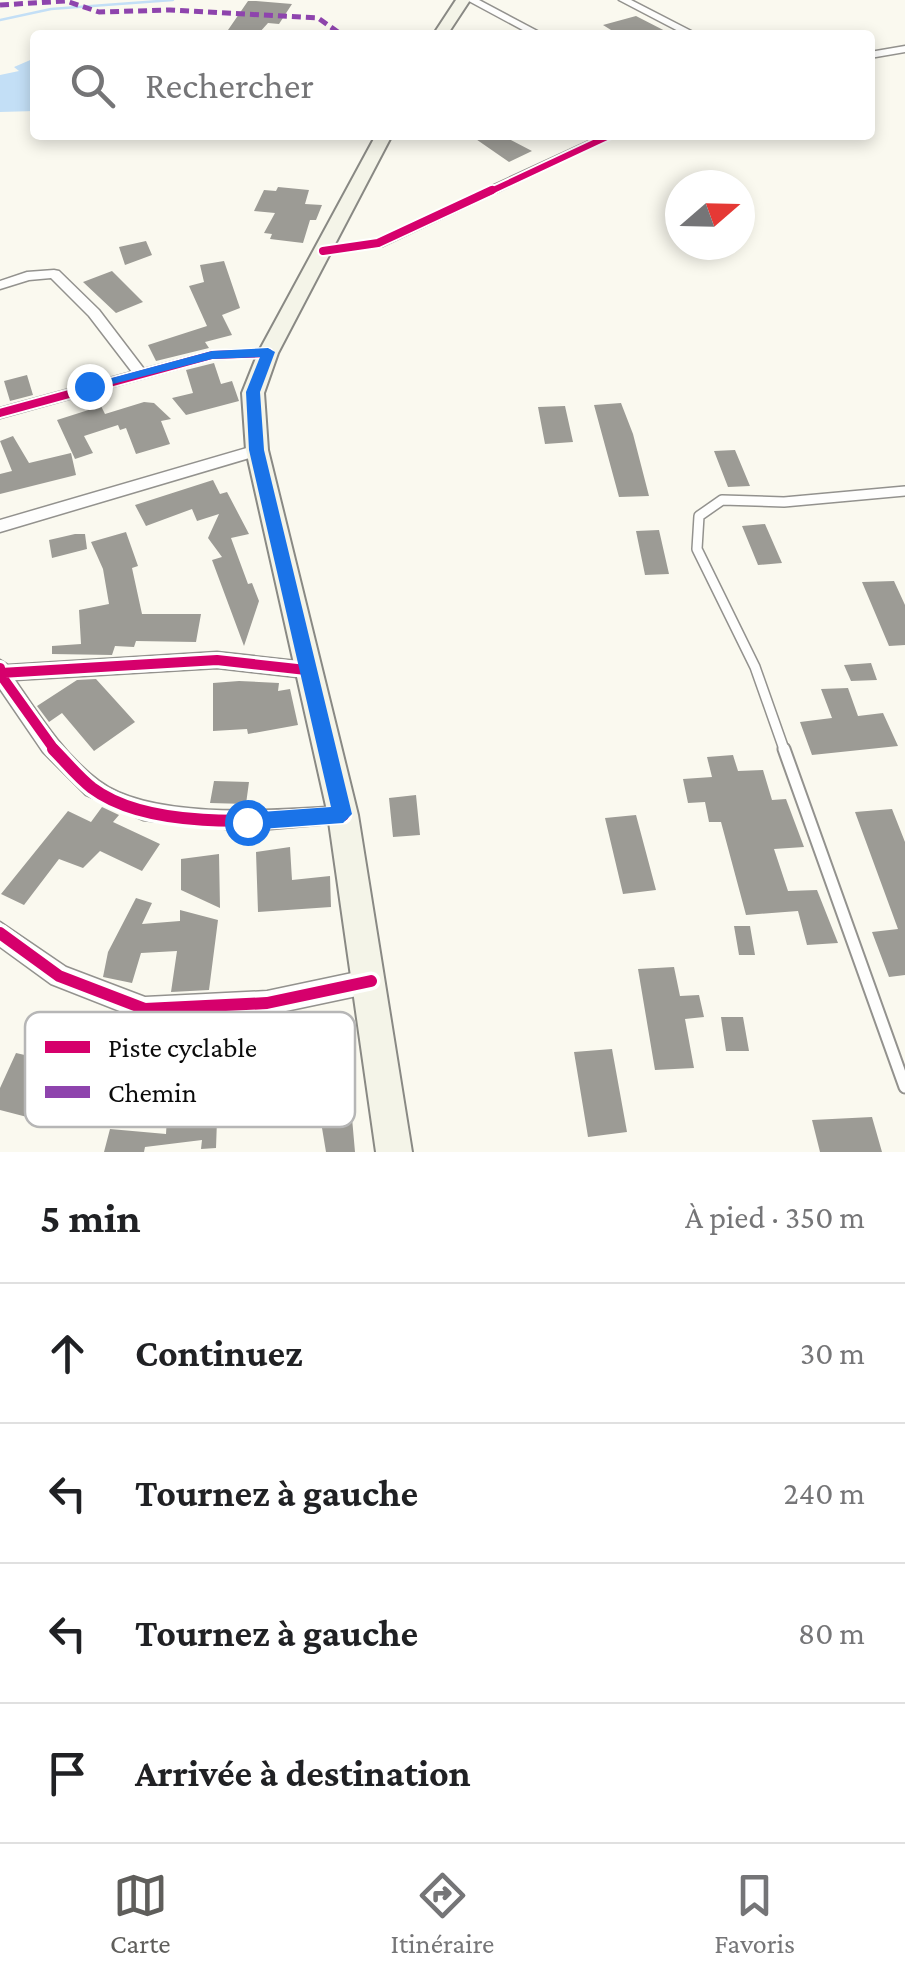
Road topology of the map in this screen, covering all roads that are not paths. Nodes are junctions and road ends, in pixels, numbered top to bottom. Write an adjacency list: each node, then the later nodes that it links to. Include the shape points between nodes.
1 (463, 0): 4 (main road)
2 (472, 0): 5 (street)
3 (627, 0): 6 (street)
4 (443, 30)
5 (530, 30)
6 (684, 30)
7 (905, 48): 8 (street)
8 (875, 54)
9 (381, 140): 11 (main road)
10 (599, 140): 11 (street, via 378,243)
11 (323, 251): 13 (main road)
12 (0, 286): 14 (street, via 54,274)
13 (268, 352): 14 (street, via 212,355); 16 (main road, via 253,392)
14 (140, 373): 15 (street)
15 (0, 414)
16 (256, 450): 18 (street); 19 (main road)
17 (905, 491): 24 (lane, via 784,502 722,500 698,516 698,549 754,667)
18 (0, 526)
19 (306, 670): 20 (street, via 217,660); 21 (main road)
20 (0, 672): 21 (street, via 50,746 93,790 144,811 247,822)
21 (343, 814): 23 (main road)
22 (0, 933): 23 (street, via 59,976 145,1010 267,1003)
23 (371, 981): 25 (main road)
24 (905, 1087)
25 (394, 1152)

